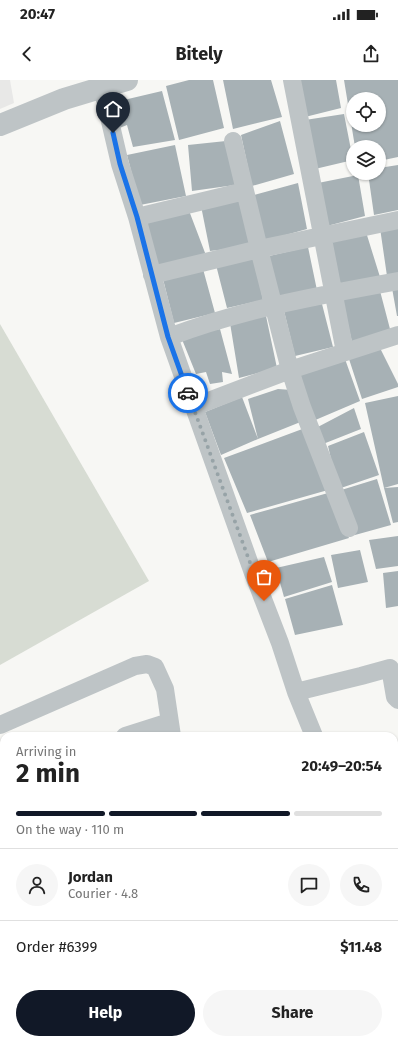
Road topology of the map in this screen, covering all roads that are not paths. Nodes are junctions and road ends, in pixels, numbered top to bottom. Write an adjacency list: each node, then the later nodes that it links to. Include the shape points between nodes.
1 (126, 80): 3 (street)
2 (292, 80): 9 (street)
3 (102, 87): 4 (street, via 64,99); 7 (street, via 120,164)
4 (0, 125)
5 (233, 141): 6 (street)
6 (245, 191): 7 (street); 10 (street)
7 (137, 217): 11 (street)
8 (398, 220): 9 (street)
9 (321, 236): 10 (street); 13 (street)
10 (259, 249): 11 (street); 14 (street)
11 (152, 275): 16 (street)
12 (398, 281): 13 (street)
13 (333, 293): 14 (street); 17 (street)
14 (273, 305): 16 (street); 18 (street)
15 (398, 335): 17 (street)
16 (168, 337): 19 (street)
17 (345, 352): 18 (street)
18 (290, 370): 19 (street); 20 (street)
19 (193, 407): 21 (street)
20 (349, 528)
21 (296, 692): 22 (street, via 390,668); 26 (street)
22 (398, 700)
23 (0, 725): 24 (street, via 87,686 141,664 147,664 155,667 165,689)
24 (171, 729): 25 (street)
25 (151, 732)
26 (312, 732)

